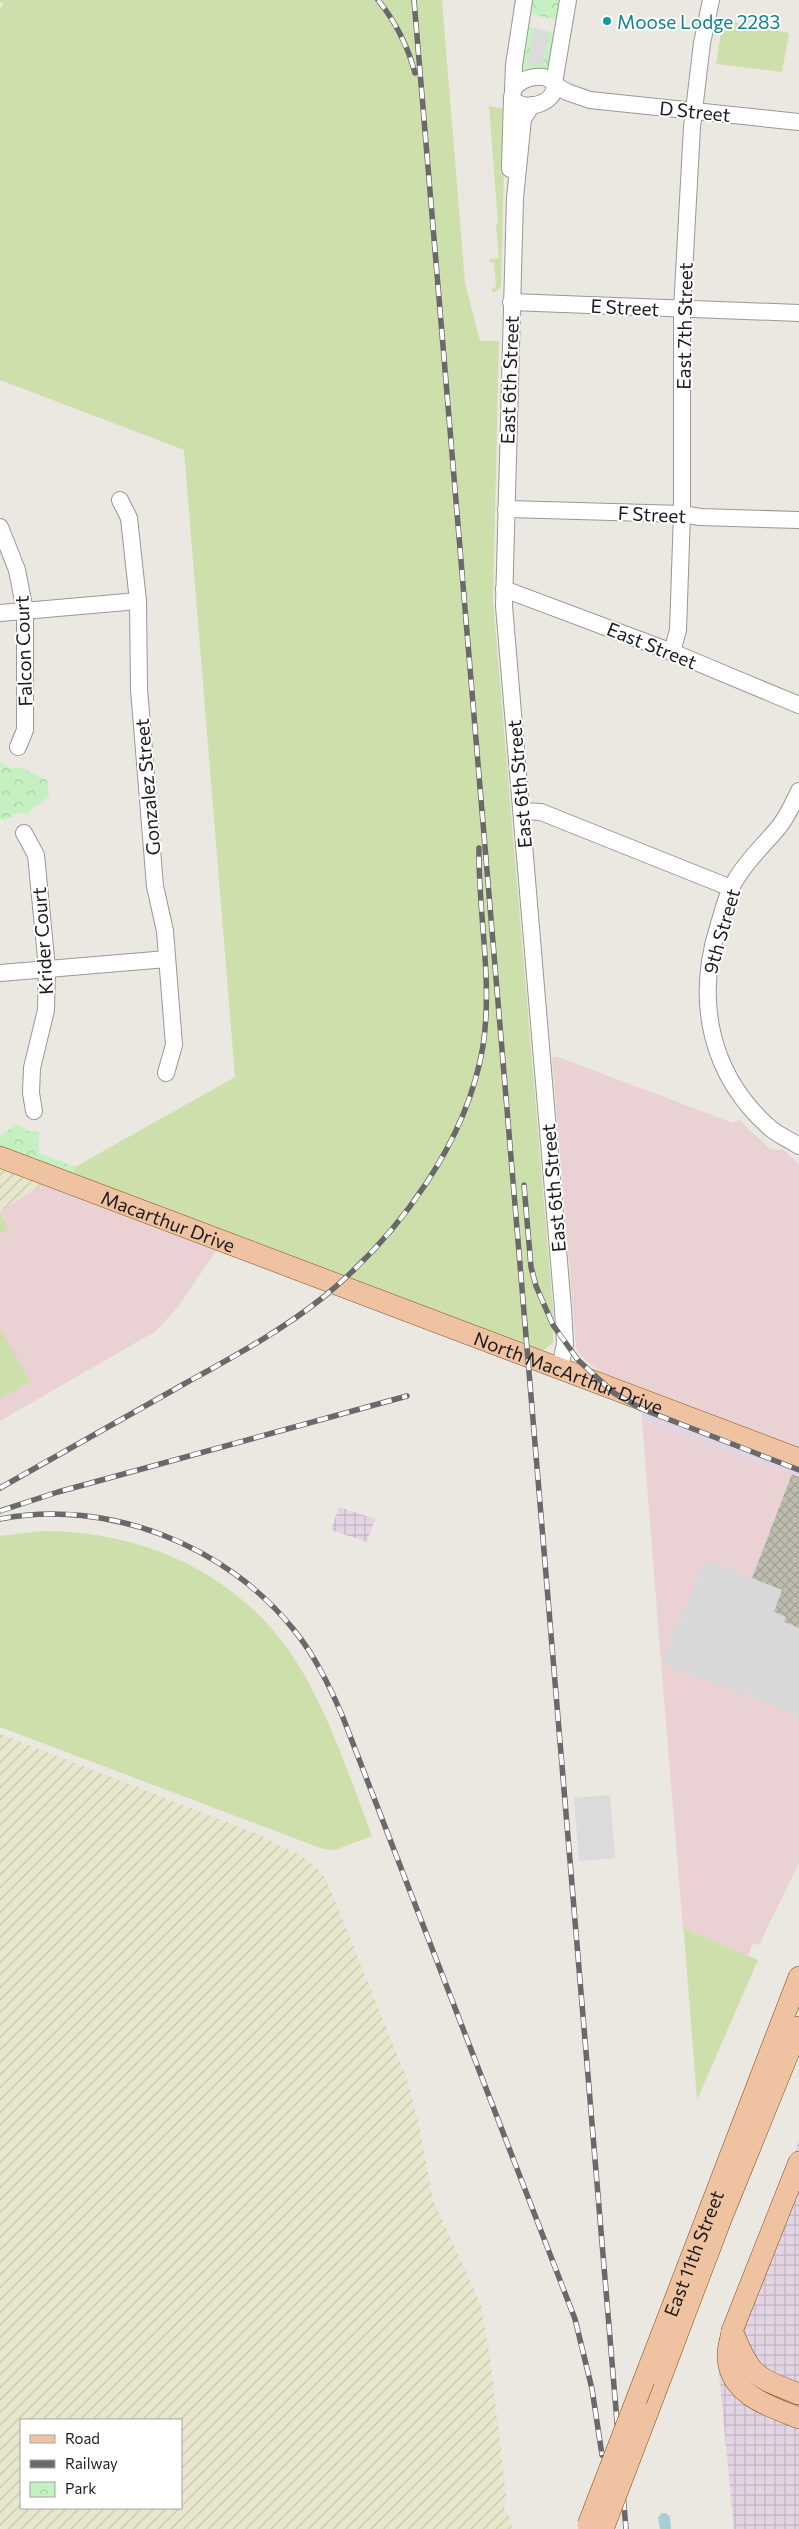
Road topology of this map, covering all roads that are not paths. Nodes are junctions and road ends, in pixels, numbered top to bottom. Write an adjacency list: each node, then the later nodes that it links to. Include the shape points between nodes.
1 (524, 0): 5 (street, East 6th Street)
2 (568, 0): 4 (street)
3 (711, 0): 9 (street, East 7th Street)
4 (554, 84): 5 (street, via 544,77 534,78 521,82); 6 (street, D Street); 7 (street, via 554,94)
5 (513, 93): 8 (street, via 518,104); 11 (street, East 6th Street, via 510,174)
6 (590, 100): 7 (street, D Street, via 579,104); 9 (street, D Street)
7 (548, 101): 8 (street)
8 (532, 105): 11 (street, East 6th Street, via 523,119)
9 (694, 111): 10 (street, D Street); 13 (street, East 7th Street)
10 (799, 122)
11 (515, 198): 12 (street, East 6th Street)
12 (511, 302): 13 (street, E Street); 16 (street, East 6th Street)
13 (682, 310): 14 (street, E Street); 17 (street, East 7th Street)
14 (799, 313)
15 (120, 500): 21 (street, Gonzalez Street, via 129,518)
16 (506, 509): 17 (street, F Street); 20 (street, East 6th Street)
17 (682, 514): 18 (street, F Street); 24 (street, East 7th Street, via 678,630)
18 (799, 520)
19 (0, 526): 22 (street, Falcon Court, via 17,570)
20 (504, 589): 24 (street, East Street); 28 (street, East 6th Street)
21 (138, 601): 22 (street); 31 (street, Gonzalez Street, via 139,689 155,886 165,931)
22 (24, 611): 23 (street); 26 (street, Falcon Court, via 25,730)
23 (0, 613)
24 (672, 652): 25 (street, East Street)
25 (799, 705)
26 (18, 747)
27 (799, 791): 30 (street, 9th Street, via 780,826)
28 (522, 811): 30 (street, via 541,812); 39 (street, East 6th Street, via 565,1344)
29 (24, 833): 32 (street, Krider Court, via 36,855)
30 (731, 888): 36 (street, 9th Street, via 711,951 707,976 706,1003 711,1033 726,1070 745,1102 771,1129)
31 (167, 959): 32 (street); 34 (street, Gonzalez Street, via 174,1045)
32 (47, 968): 33 (street); 35 (street, Krider Court, via 46,1010 32,1068)
33 (0, 973)
34 (166, 1073)
35 (34, 1111)
36 (799, 1146)
37 (0, 1157): 38 (main road, Macarthur Drive)
38 (337, 1285): 39 (main road, North MacArthur Drive)
39 (560, 1368): 40 (main road, North MacArthur Drive)
40 (799, 1459)
41 (799, 1977): 47 (main road, East 11th Street, bridge, via 644,2380)
42 (799, 2028): 47 (main road, East 11th Street, bridge, via 712,2242 647,2414)
43 (799, 2162): 44 (main road)
44 (732, 2331): 45 (main road, via 755,2374); 46 (main road, via 728,2360 740,2388 760,2402)
45 (799, 2394)
46 (799, 2418)
47 (592, 2528)

